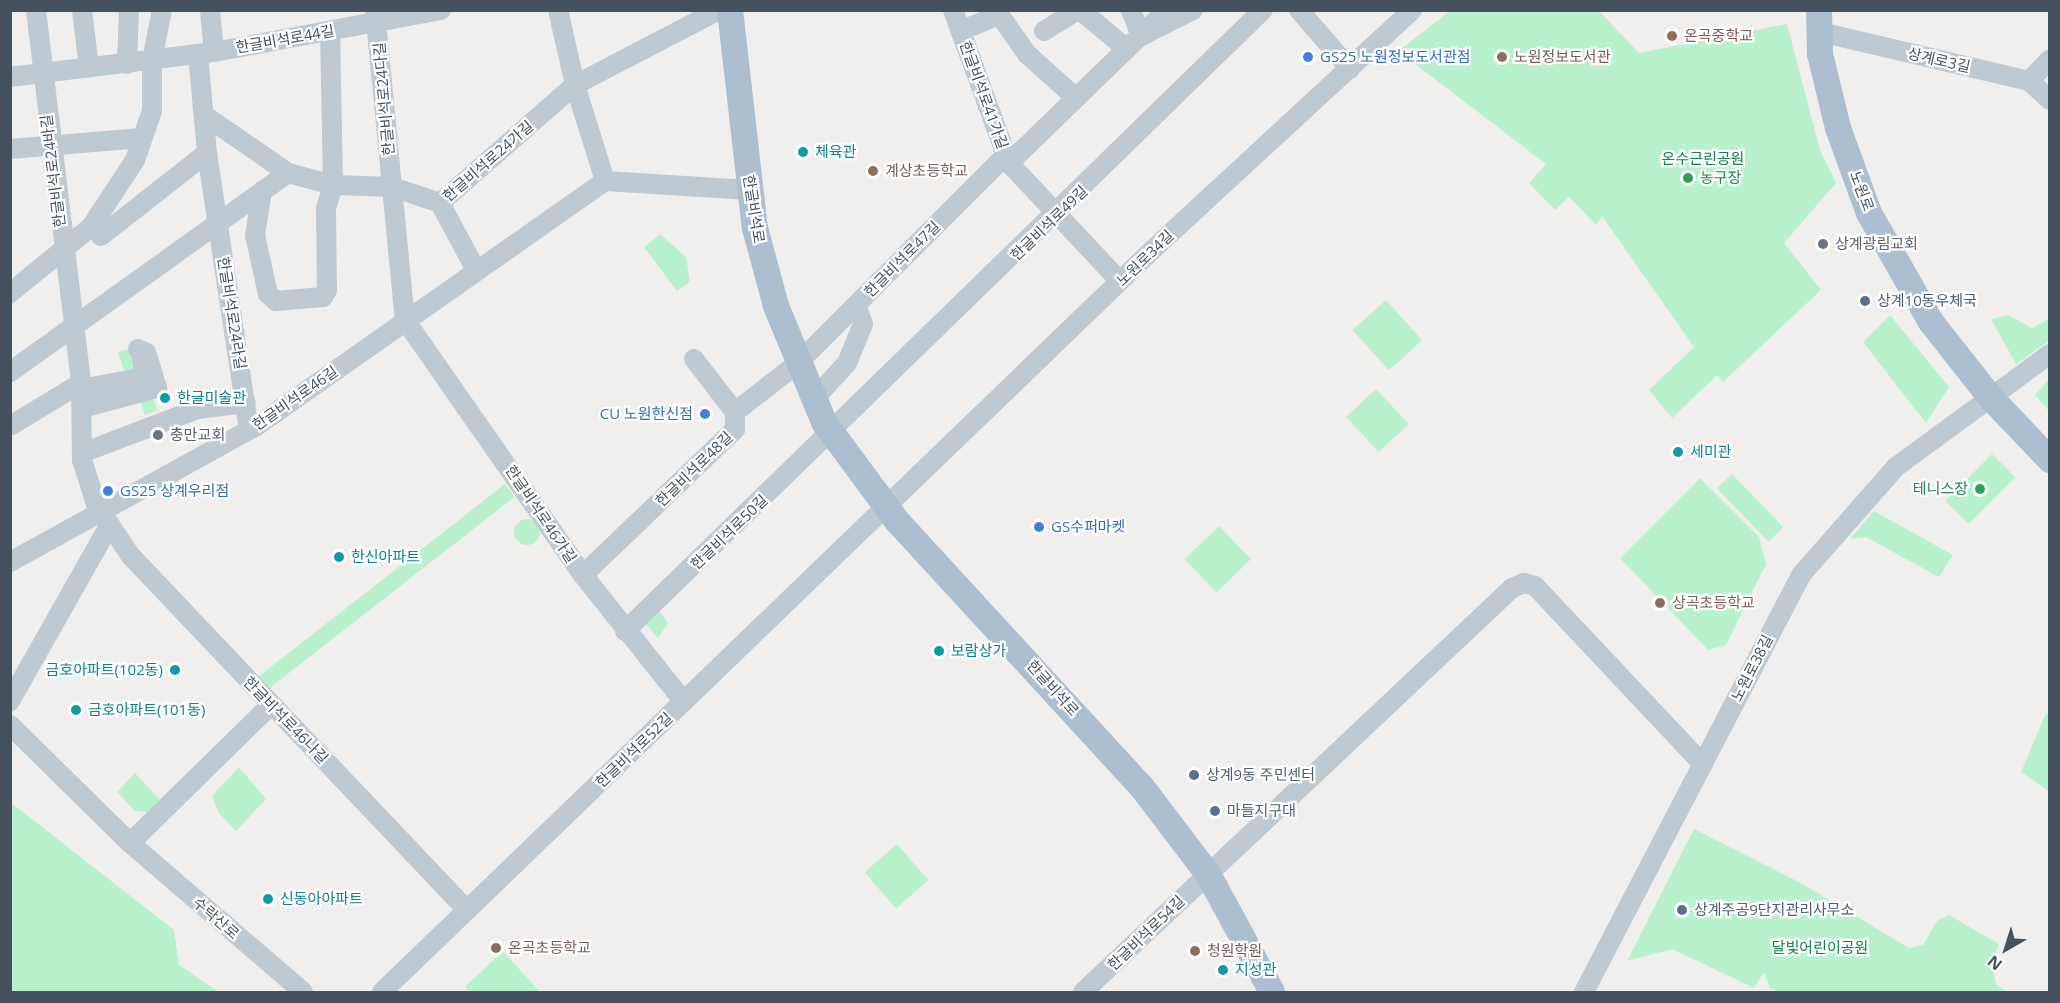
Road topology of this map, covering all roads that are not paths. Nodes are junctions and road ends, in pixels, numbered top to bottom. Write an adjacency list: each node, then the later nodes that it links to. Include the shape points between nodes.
1 (36, 10): 32 (street, 한글비석로24바길)
2 (82, 10): 30 (street)
3 (129, 10): 29 (street)
4 (162, 10): 28 (street)
5 (210, 10): 26 (street, 한글비석로24라길)
6 (441, 10): 19 (street, 한글비석로44길)
7 (558, 10): 35 (street)
8 (719, 10): 35 (street)
9 (730, 10): 48 (main road, 한글비석로)
10 (953, 10): 22 (street, 한글비석로41가길)
11 (1079, 10): 23 (street); 25 (street)
12 (1131, 10): 24 (street)
13 (1167, 10): 24 (street, 한글비석로47길)
14 (1193, 10): 24 (street, 한글비석로47길)
15 (1263, 10): 51 (street, 한글비석로49길)
16 (1299, 10): 31 (street)
17 (1409, 12): 31 (street, 노원로34길)
18 (998, 13): 22 (street); 36 (street, via 1028,54)
19 (376, 16): 21 (street, 한글비석로44길); 47 (street, 한글비석로24다길)
20 (1819, 21): 34 (street, 상계로3길); 67 (main road, 노원로, via 1838,128 1869,213 1911,292)
21 (330, 31): 26 (street, 한글비석로44길); 46 (street)
22 (960, 31): 43 (street, 한글비석로41가길)
23 (1044, 31)
24 (1141, 36): 25 (street, 한글비석로47길)
25 (1127, 49): 36 (street, 한글비석로47길)
26 (206, 53): 28 (street, 한글비석로44길); 38 (street, 한글비석로24라길)
27 (2049, 59): 34 (street)
28 (152, 60): 29 (street, 한글비석로44길); 39 (street, via 152,111)
29 (127, 64): 30 (street, 한글비석로44길)
30 (89, 68): 32 (street, 한글비석로44길)
31 (1350, 69): 56 (street, 노원로34길)
32 (42, 74): 33 (street, 한글비석로44길); 40 (street, 한글비석로24바길)
33 (10, 78)
34 (2029, 81): 37 (street)
35 (575, 85): 45 (street); 50 (street, 한글비석로24가길)
36 (1076, 98): 43 (street, 한글비석로47길)
37 (2049, 100)
38 (204, 115): 42 (street, 한글비석로24라길); 44 (street)
39 (142, 138): 40 (street); 54 (street, via 118,190 91,227)
40 (50, 143): 41 (street); 54 (street, 한글비석로24바길)
41 (10, 148)
42 (207, 153): 52 (street, 한글비석로24라길); 53 (street)
43 (1007, 159): 51 (street, 한글비석로41가길); 58 (street, 한글비석로47길)
44 (288, 173): 46 (street); 49 (street)
45 (606, 180): 48 (street); 55 (street, 한글비석로46길)
46 (333, 185): 47 (street); 49 (street, via 326,208 327,290 315,300 285,301 268,294 258,249)
47 (392, 187): 50 (street, 한글비석로24가길); 59 (street, 한글비석로24다길)
48 (750, 190): 64 (main road, 한글비석로, via 769,286)
49 (262, 191): 52 (street)
50 (440, 203): 55 (street)
51 (1058, 215): 56 (street, 한글비석로41가길); 73 (street, 한글비석로49길)
52 (218, 222): 60 (street); 69 (street, 한글비석로24라길)
53 (101, 236)
54 (63, 251): 57 (street); 60 (street, 한글비석로24바길)
55 (476, 270): 59 (street, 한글비석로46길)
56 (1120, 281): 76 (street, 노원로34길)
57 (10, 293)
58 (856, 304): 64 (street, 한글비석로47길); 68 (street, via 863,324 847,363)
59 (405, 320): 72 (street, 한글비석로46길); 79 (street, 한글비석로46가길)
60 (74, 331): 65 (street); 66 (street, 한글비석로24바길)
61 (138, 349): 66 (street, via 146,353 157,388)
62 (2049, 354): 67 (street, 노원로38길)
63 (694, 359): 70 (street)
64 (798, 363): 68 (main road, 한글비석로); 70 (street, 한글비석로48길)
65 (10, 372)
66 (82, 393): 71 (street); 74 (street, 한글비석로24바길)
67 (1990, 397): 75 (main road, 노원로); 85 (street, 노원로38길, via 1896,467 1802,575)
68 (814, 399): 73 (main road, 한글비석로)
69 (246, 403): 72 (street, 한글비석로24라길); 74 (street, via 198,408)
70 (735, 412): 79 (street, 한글비석로48길, via 735,429)
71 (10, 426)
72 (249, 430): 77 (street, 한글비석로46길)
73 (832, 433): 76 (main road, 한글비석로); 80 (street, 한글비석로50길)
74 (82, 453): 77 (street, 한글비석로24바길)
75 (2049, 460)
76 (885, 507): 82 (street, 한글비석로52길); 87 (main road, 한글비석로, via 1141,786)
77 (105, 517): 78 (street, 한글비석로46길); 81 (street); 83 (street, 한글비석로46나길, via 130,555)
78 (10, 562)
79 (583, 575): 80 (street, 한글비석로46가길)
80 (625, 631): 82 (street, 한글비석로46가길)
81 (10, 701)
82 (684, 702): 88 (street, 한글비석로52길)
83 (271, 705): 86 (street); 88 (street, 한글비석로46나길)
84 (10, 725): 86 (street, 수락산로)
85 (1703, 764): 87 (street, 한글비석로54길, via 1535,586 1524,583 1512,588); 93 (street, 노원로38길)
86 (130, 843): 89 (street, 수락산로)
87 (1208, 873): 91 (street, 한글비석로54길); 92 (main road, 한글비석로)
88 (467, 910): 90 (street, 한글비석로52길)
89 (303, 993)
90 (382, 993)
91 (1083, 993)
92 (1272, 993)
93 (1584, 993)

